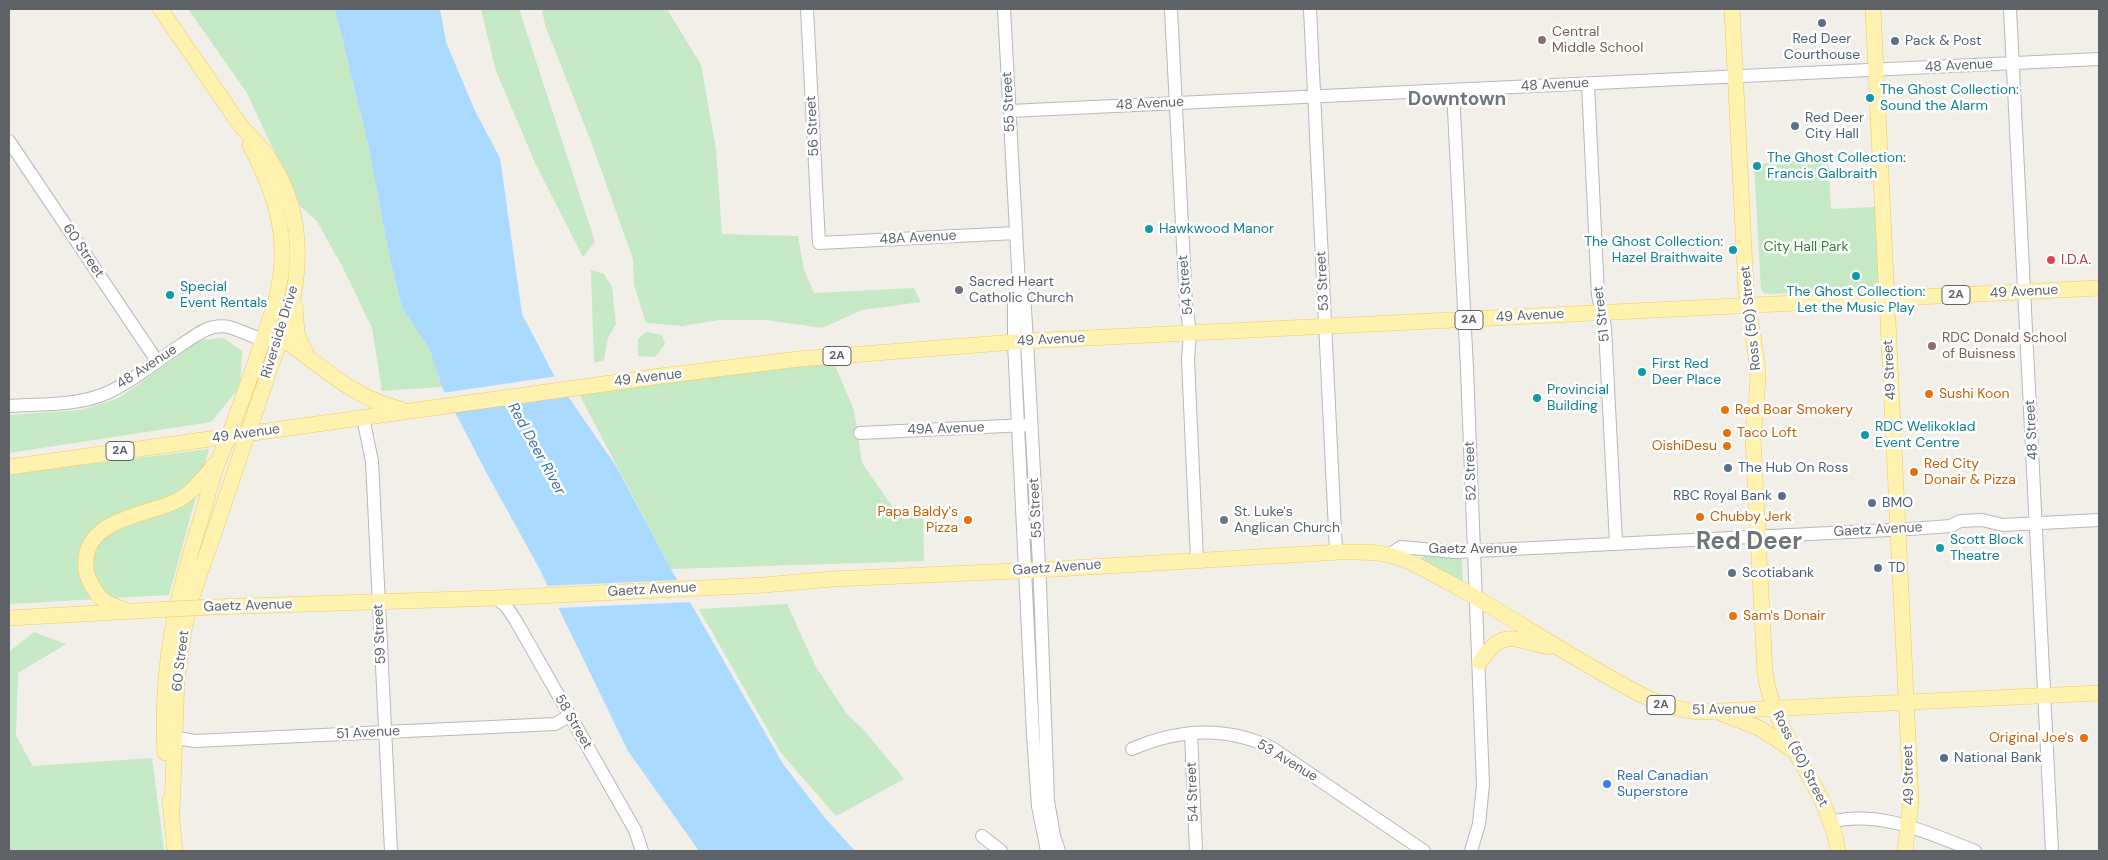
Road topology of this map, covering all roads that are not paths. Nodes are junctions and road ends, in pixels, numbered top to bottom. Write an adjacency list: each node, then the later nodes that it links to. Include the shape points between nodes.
1 (160, 9): 19 (main road, Riverside Drive, via 240,125)
2 (807, 9): 21 (street, 56 Street)
3 (1004, 9): 17 (street, 55 Street)
4 (1171, 9): 16 (street, 54 Street)
5 (1310, 9): 15 (street, 53 Street)
6 (1732, 9): 12 (main road, Ross (50) Street)
7 (1873, 9): 11 (main road, 49 Street)
8 (2010, 9): 10 (street, 48 Street)
9 (2099, 59): 10 (street, 48 Avenue)
10 (2013, 63): 11 (street, 48 Avenue); 24 (street, 48 Street)
11 (1875, 70): 12 (street, 48 Avenue); 25 (main road, 49 Street)
12 (1735, 77): 13 (street, 48 Avenue); 26 (main road, Ross (50) Street)
13 (1588, 84): 14 (street, 48 Avenue); 27 (street, 51 Street, via 1598,295)
14 (1453, 90): 15 (street, 48 Avenue); 28 (street, 52 Street)
15 (1314, 97): 16 (street, 48 Avenue); 29 (street, 53 Street)
16 (1176, 103): 17 (street, 48 Avenue); 30 (street, 54 Street)
17 (1010, 111): 20 (street, 55 Street)
18 (9, 141): 35 (street, 60 Street)
19 (284, 209): 23 (main road, Riverside Drive, via 298,247); 32 (main road, Riverside Drive, via 282,269 276,303)
20 (1016, 233): 21 (street, 48A Avenue); 33 (street, 55 Street, via 1019,286 1024,293)
21 (819, 243)
22 (2099, 288): 24 (main road, 49 Avenue / 2A)
23 (294, 292): 31 (main road, Riverside Drive); 34 (main road, via 297,334)
24 (2025, 292): 25 (main road, 49 Avenue / 2A); 46 (street, 48 Street)
25 (1886, 298): 26 (main road, 49 Avenue / 2A); 47 (main road, 49 Street)
26 (1749, 305): 27 (main road, 49 Avenue / 2A); 48 (main road, Ross (50) Street, via 1758,380 1753,432)
27 (1602, 312): 28 (main road, 49 Avenue / 2A); 49 (street, 51 Street)
28 (1464, 320): 29 (main road, 49 Avenue / 2A); 50 (street, 52 Street)
29 (1325, 326): 30 (main road, 49 Avenue / 2A); 51 (street, 53 Street)
30 (1190, 333): 33 (main road, 49 Avenue / 2A); 53 (street, 54 Street, via 1188,360)
31 (280, 340): 32 (street, 48 Avenue); 34 (main road); 41 (main road, Riverside Drive)
32 (262, 341): 35 (street, 48 Avenue, via 230,327 214,326); 42 (main road, Riverside Drive)
33 (1020, 342): 37 (main road, 49 Avenue / 2A, via 808,359); 39 (street, 55 Street)
34 (309, 358): 37 (main road, via 364,397)
35 (157, 361): 36 (street, 48 Avenue, via 98,396 71,402)
36 (9, 406)
37 (412, 411): 38 (main road, 49 Avenue / 2A)
38 (363, 418): 41 (main road, 49 Avenue / 2A); 57 (street, 59 Street, via 372,461)
39 (1025, 426): 40 (street, 49A Avenue); 54 (street, 55 Street)
40 (860, 432)
41 (249, 433): 42 (main road, 49 Avenue / 2A); 70 (main road, 60 Street, via 190,603)
42 (231, 436): 43 (main road, 60 Street); 44 (main road, 49 Avenue / 2A)
43 (220, 459): 58 (main road, via 197,485 175,502 108,527 87,551 85,572 100,600); 70 (main road, 60 Street, via 185,571 170,638 164,689)
44 (9, 467)
45 (2099, 520): 46 (street, Gaetz Avenue)
46 (2036, 524): 47 (street, Gaetz Avenue, via 2003,525 1982,520); 63 (street, 48 Street)
47 (1898, 530): 48 (street, Gaetz Avenue); 64 (main road, 49 Street)
48 (1758, 537): 49 (street, Gaetz Avenue); 65 (main road, Ross (50) Street, via 1765,673)
49 (1616, 544): 50 (street, Gaetz Avenue)
50 (1474, 551): 52 (street, Gaetz Avenue, via 1401,547); 55 (street, 52 Street)
51 (1336, 552): 52 (main road, Gaetz Avenue / 2A); 53 (main road, Gaetz Avenue / 2A)
52 (1388, 555): 55 (main road, 51 Avenue / 2A, via 1412,563)
53 (1197, 560): 54 (main road, Gaetz Avenue / 2A)
54 (1032, 570): 56 (main road, Gaetz Avenue / 2A); 80 (street, 55 Street, via 1038,806); 81 (street, 55 Street, via 1048,801)
55 (1476, 597): 60 (main road, 51 Avenue / 2A); 61 (street, 52 Street)
56 (496, 598): 57 (main road, Gaetz Avenue / 2A); 67 (street, 58 Street, via 516,621)
57 (378, 601): 58 (main road, Gaetz Avenue / 2A, bridge); 68 (street, 59 Street)
58 (130, 611): 59 (main road, Gaetz Avenue / 2A)
59 (9, 618)
60 (1562, 650): 61 (main road, via 1505,639 1492,645); 66 (main road, 51 Avenue / 2A, via 1651,701 1682,710)
61 (1480, 662): 84 (street, 52 Street, via 1483,797)
62 (2099, 693): 63 (main road, 51 Avenue / 2A)
63 (2044, 696): 64 (main road, 51 Avenue / 2A); 88 (street, 48 Street)
64 (1907, 703): 65 (main road, 51 Avenue / 2A); 74 (main road, 49 Street)
65 (1773, 708): 66 (main road, 51 Avenue / 2A); 72 (main road, Ross (50) Street)
66 (1715, 711): 72 (main road, via 1760,728)
67 (569, 716): 68 (street, 51 Avenue, via 556,723); 78 (street, 58 Street, via 634,830)
68 (385, 732): 70 (street, 51 Avenue); 77 (street, 59 Street)
69 (1191, 733): 71 (street, 53 Avenue); 82 (street, 54 Street); 83 (street, 53 Avenue, via 1227,733 1266,746)
70 (169, 742): 76 (main road, 60 Street)
71 (1132, 749)
72 (1794, 752): 73 (main road, Ross (50) Street, via 1818,791)
73 (1830, 822): 74 (street, via 1872,819); 85 (main road, Ross (50) Street)
74 (1909, 827): 86 (main road, 49 Street); 87 (street)
75 (982, 836): 79 (street)
76 (175, 851)
77 (391, 851)
78 (642, 851)
79 (1001, 851)
80 (1047, 851)
81 (1059, 851)
82 (1196, 851)
83 (1424, 851)
84 (1471, 851)
85 (1838, 851)
86 (1904, 851)
87 (1975, 851)
88 (2052, 851)

